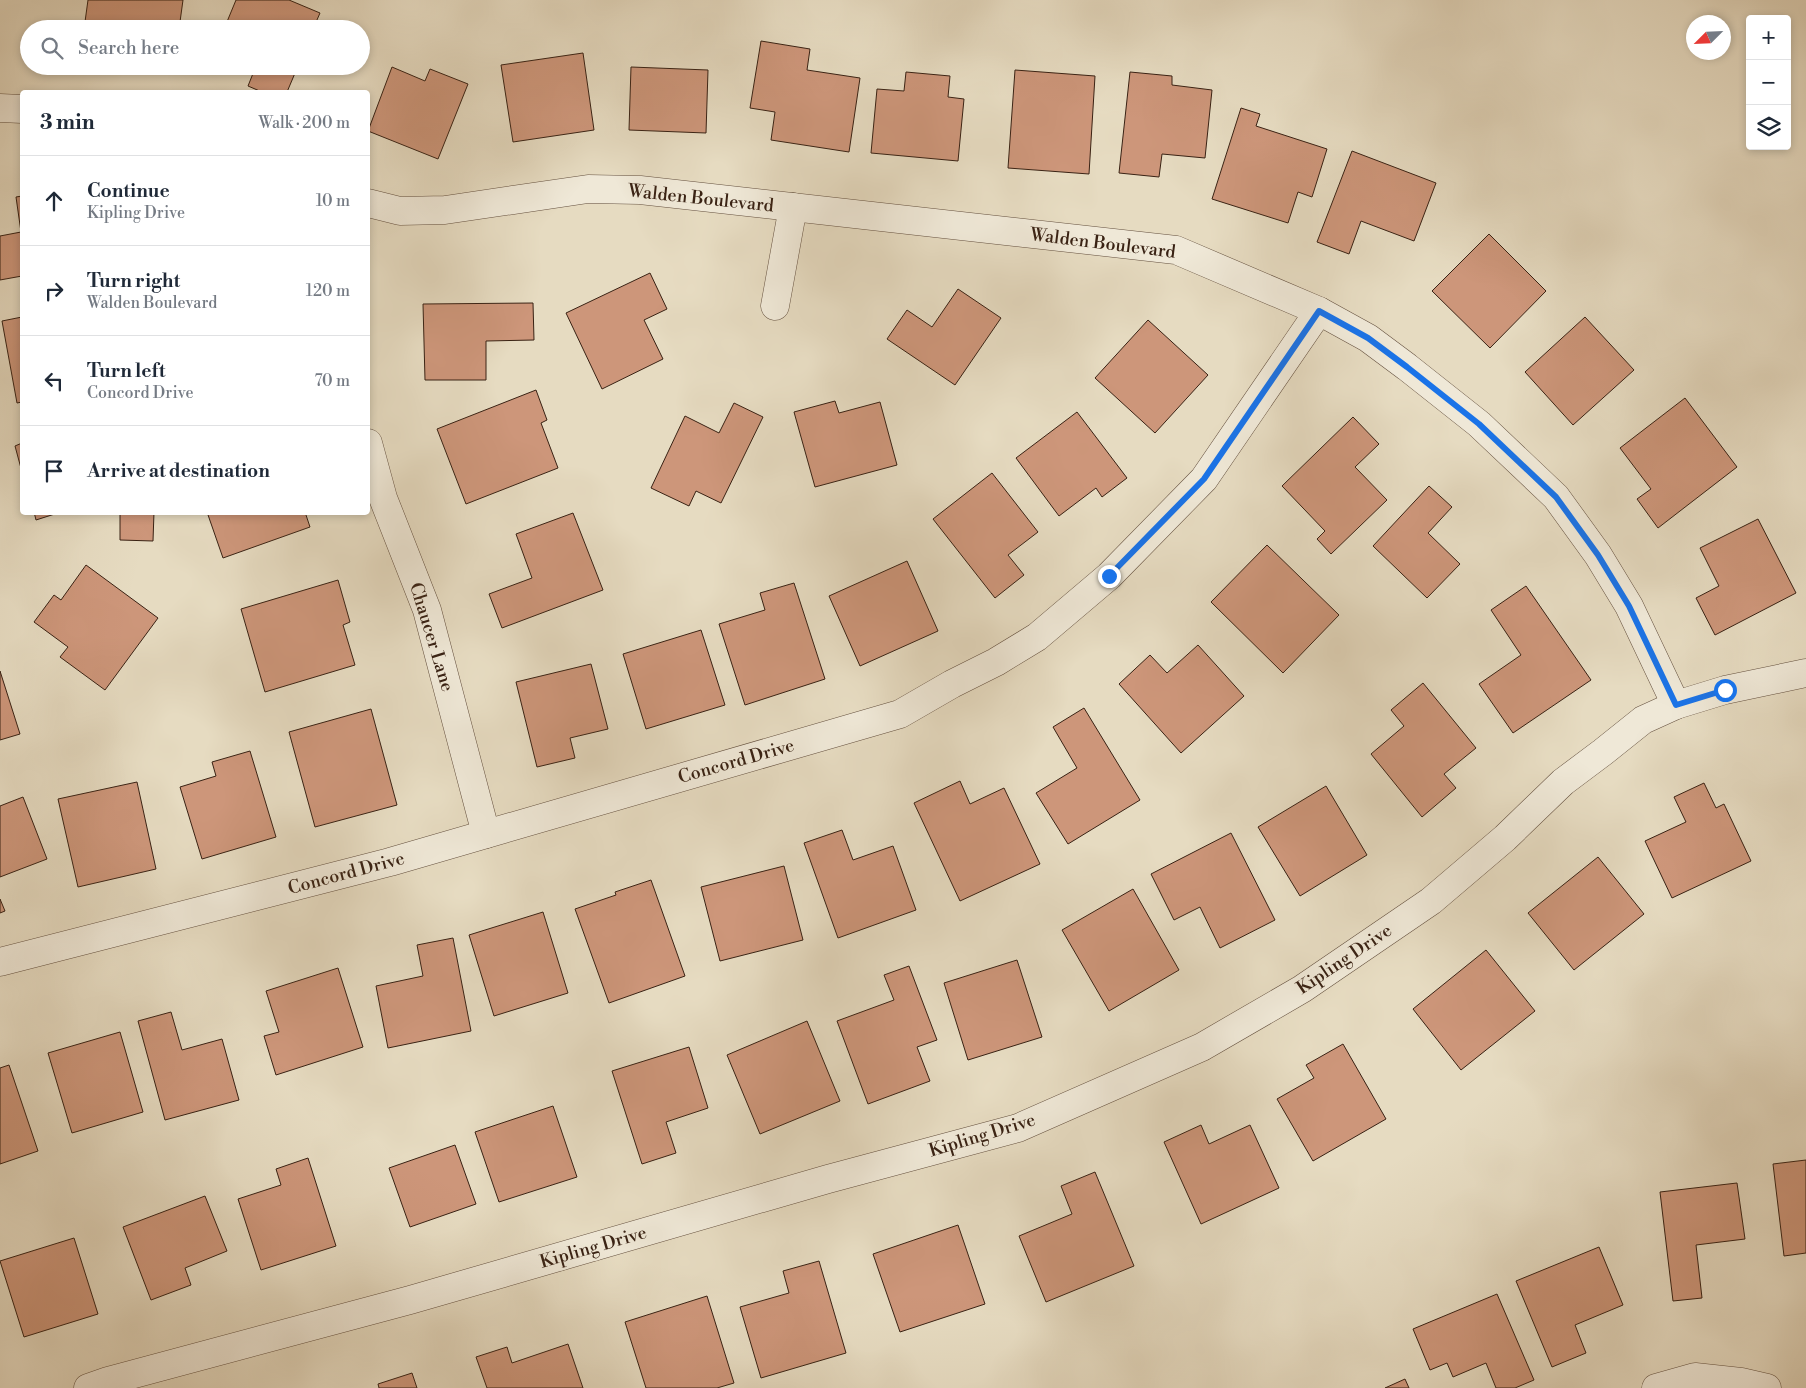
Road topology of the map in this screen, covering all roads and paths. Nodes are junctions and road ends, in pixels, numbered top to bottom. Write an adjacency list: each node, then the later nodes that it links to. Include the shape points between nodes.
1 (0, 108): 2 (street)
2 (20, 109)
3 (370, 204): 4 (street, Walden Boulevard, via 400,211 445,210 588,189 640,190)
4 (793, 207): 5 (street); 6 (street, Walden Boulevard, via 1176,250)
5 (775, 306)
6 (1319, 311): 9 (street, Walden Boulevard, via 1368,338 1407,367 1479,424 1556,497 1598,555 1629,606); 10 (street, Concord Drive, via 1204,479 1109,576 1037,638 900,714)
7 (370, 450): 10 (street, Chaucer Lane, via 384,498 427,610)
8 (1806, 673): 9 (street, Kipling Drive, via 1725,690)
9 (1676, 705): 12 (street, Kipling Drive, via 1643,720 1563,782 1505,838 1431,901 1302,989 1202,1047 1018,1128)
10 (486, 834): 11 (street, Concord Drive, via 390,862)
11 (0, 962)
12 (88, 1388)
13 (1656, 1388): 14 (street, via 1695,1377)
14 (1767, 1388)

